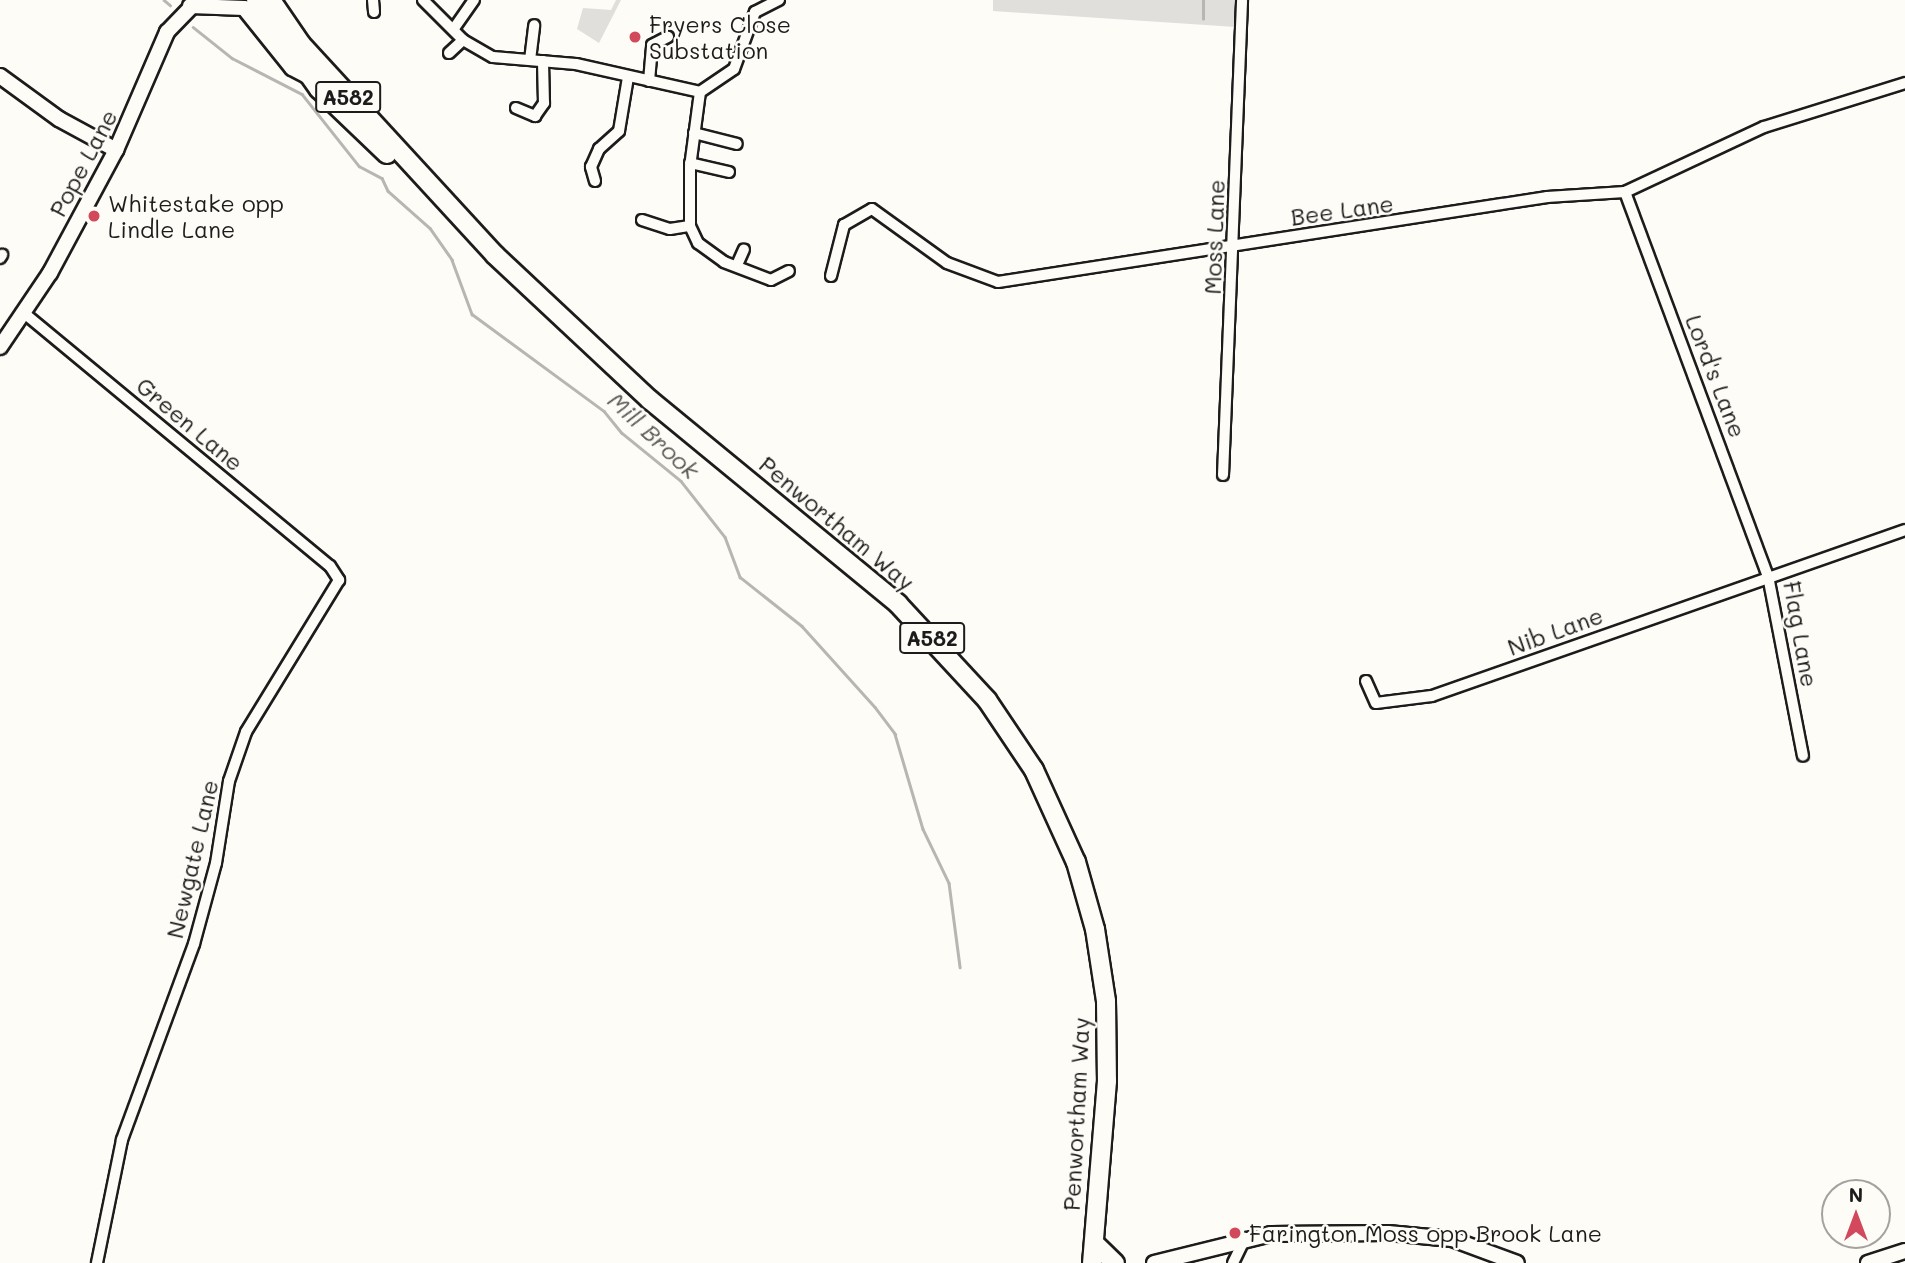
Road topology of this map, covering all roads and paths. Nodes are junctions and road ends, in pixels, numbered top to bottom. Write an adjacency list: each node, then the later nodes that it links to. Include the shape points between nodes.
1 (373, 0): 8 (street)
2 (424, 0): 10 (street)
3 (474, 0): 10 (street)
4 (779, 0): 21 (street, via 755,12 734,69)
5 (1242, 0): 33 (street, Moss Lane)
6 (268, 1): 17 (highway, Penwortham Way / A582); 29 (highway, Penwortham Way / A582)
7 (191, 2): 17 (street, via 244,8 292,68); 25 (street, Pope Lane, via 174,22)
8 (374, 12)
9 (534, 24): 14 (street)
10 (455, 27): 12 (street)
11 (668, 37): 19 (street, via 647,43)
12 (463, 40): 13 (street); 14 (street, via 493,57)
13 (449, 53)
14 (530, 60): 15 (street)
15 (543, 61): 18 (street); 22 (street, via 544,103 535,116)
16 (0, 76): 25 (street, via 59,119)
17 (310, 77): 29 (highway, Penwortham Way / A582, via 366,137)
18 (628, 77): 19 (street); 28 (street, via 619,131 599,149 591,167)
19 (649, 81): 21 (street)
20 (1905, 83): 30 (street, Bee Lane, via 1764,127)
21 (701, 92): 23 (street)
22 (516, 108)
23 (694, 133): 24 (street); 26 (street)
24 (737, 145)
25 (117, 150): 38 (street, Pope Lane)
26 (690, 163): 27 (street); 32 (street)
27 (729, 172)
28 (595, 181)
29 (431, 189): 47 (highway, Penwortham Way / A582, via 650,400 898,604 987,700 1034,770 1076,862 1095,929 1106,1001 1107,1082)
30 (1625, 192): 33 (street, Bee Lane, via 1546,197); 43 (street, Lord's Lane)
31 (642, 220): 32 (street, via 670,229)
32 (690, 226): 35 (street, via 707,253)
33 (1233, 244): 37 (street, Bee Lane, via 998,282 947,263 872,209 844,225); 40 (street, Moss Lane)
34 (744, 249): 35 (street)
35 (737, 265): 36 (street, via 771,280)
36 (789, 271)
37 (831, 276)
38 (23, 313): 39 (street, Pope Lane); 42 (street, Green Lane)
39 (0, 347)
40 (1223, 475)
41 (1905, 530): 43 (street, Flag Lane)
42 (330, 566): 49 (street, Newgate Lane, via 338,574 337,590 246,732 229,781 216,863 194,944 122,1140)
43 (1768, 576): 44 (street, Nib Lane, via 1432,696 1376,703); 45 (street, Flag Lane)
44 (1366, 681)
45 (1803, 756)
46 (1246, 1238): 52 (street); 53 (street); 54 (street, via 1424,1235)
47 (1094, 1243): 50 (highway, Penwortham Way / A582); 51 (highway)
48 (1905, 1251): 55 (street, bridge)
49 (97, 1263)
50 (1093, 1263)
51 (1115, 1263)
52 (1154, 1263)
53 (1233, 1263)
54 (1517, 1263)
55 (1868, 1263)

